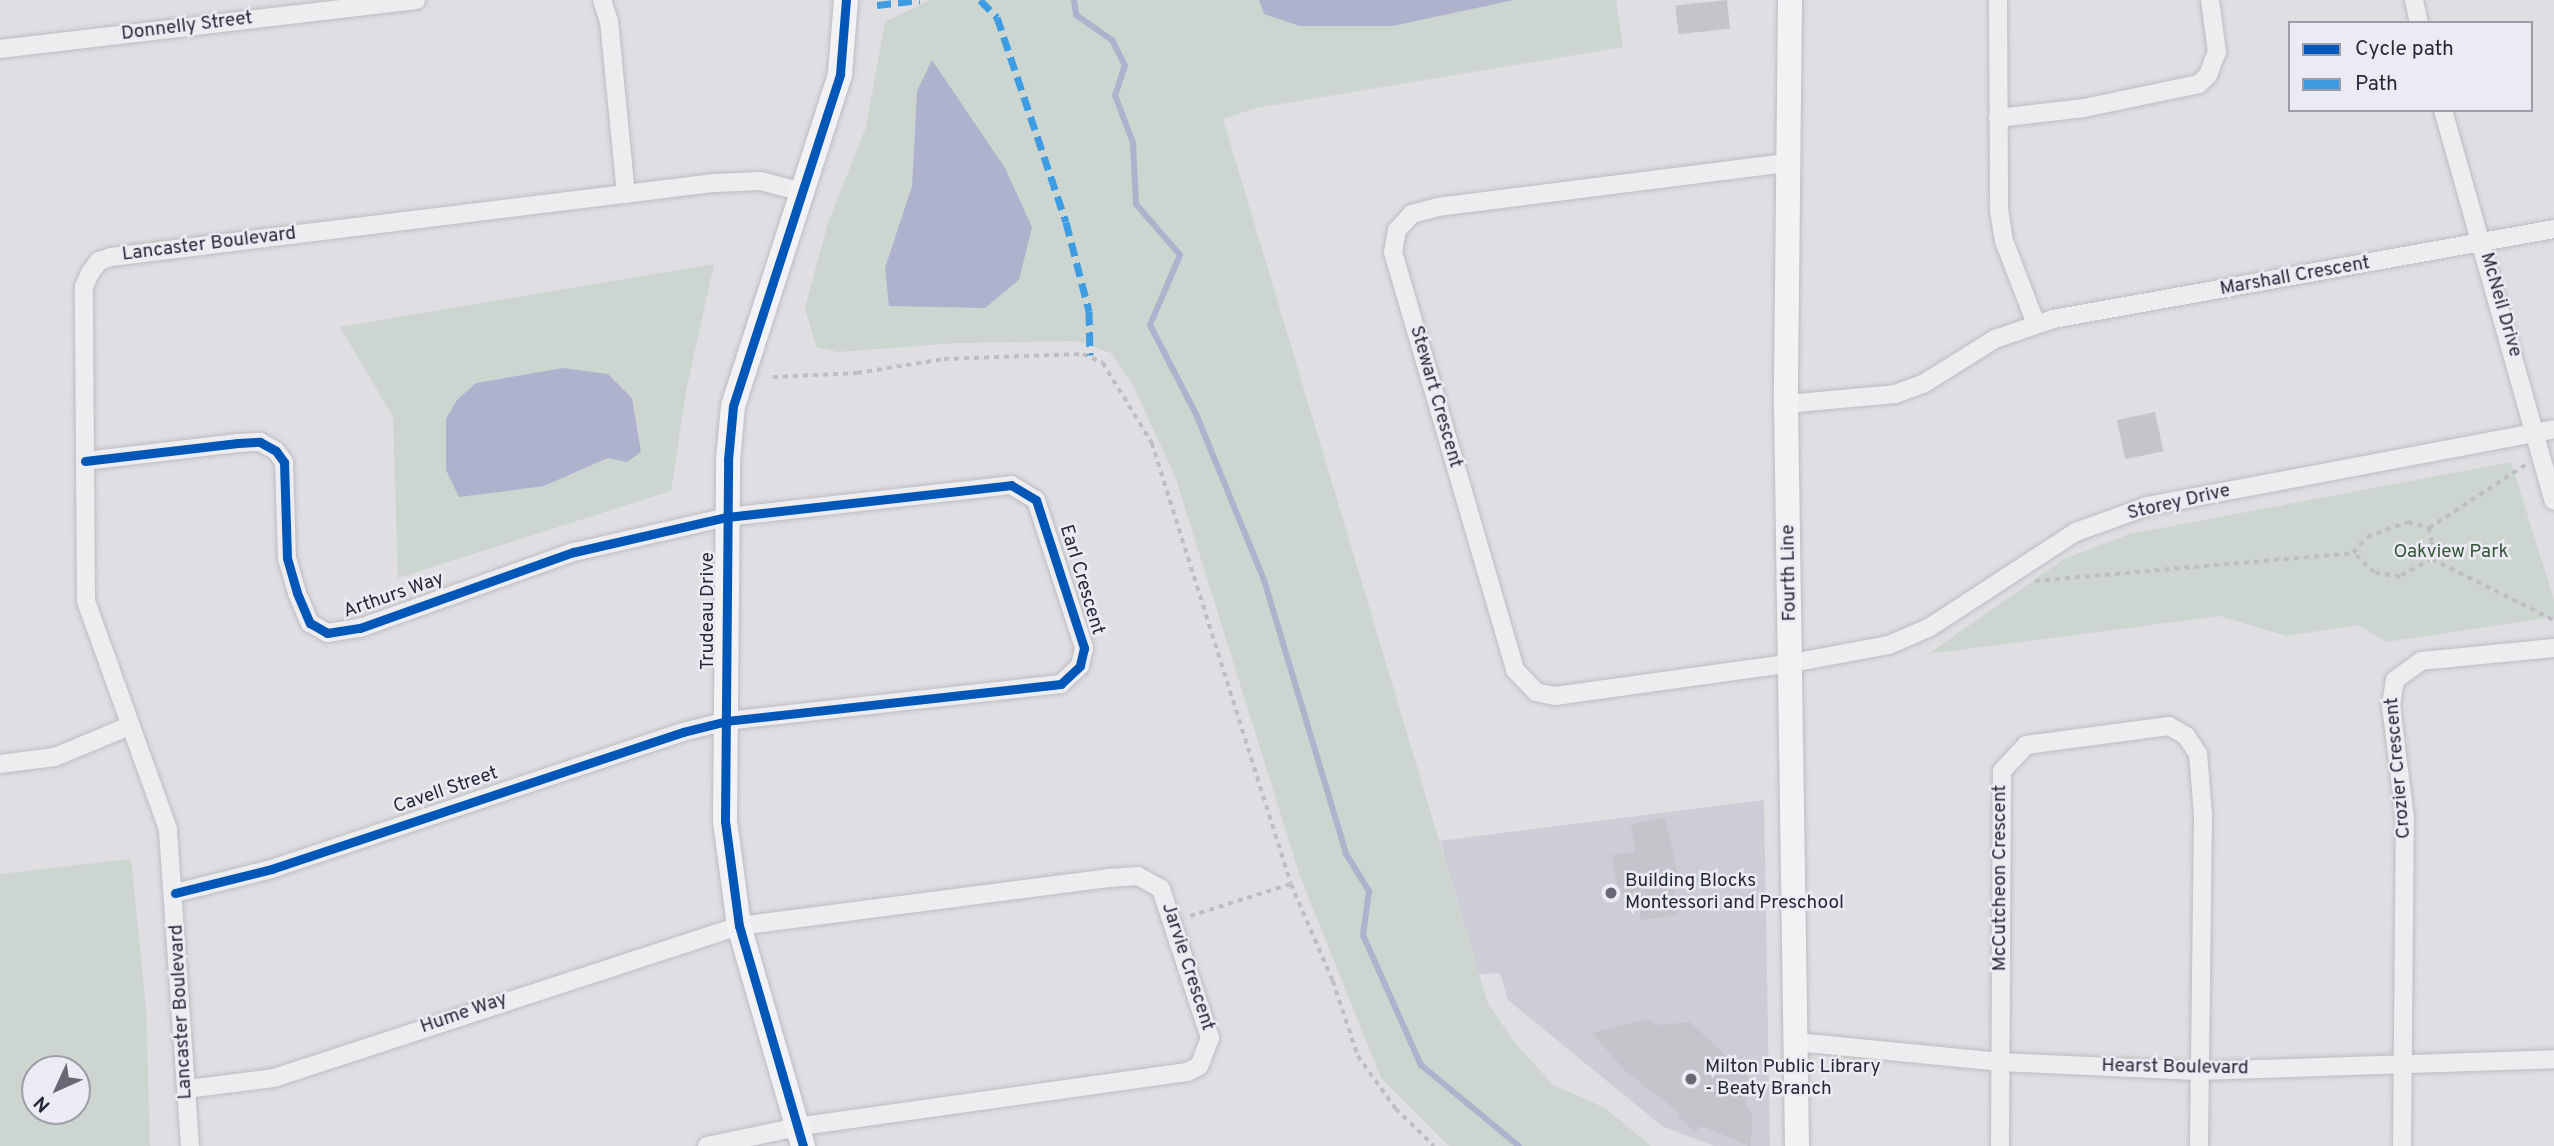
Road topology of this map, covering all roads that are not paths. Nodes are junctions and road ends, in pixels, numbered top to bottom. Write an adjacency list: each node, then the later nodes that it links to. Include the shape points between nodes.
1 (416, 0): 9 (street, Donnelly Street)
2 (602, 0): 14 (street, via 609,21)
3 (846, 0): 13 (street, Trudeau Drive, via 839,74)
4 (1790, 0): 12 (street, Fourth Line)
5 (1998, 0): 11 (street)
6 (2210, 0): 11 (street, via 2217,52 2199,84 2084,108)
7 (2414, 0): 8 (street)
8 (2419, 21)
9 (0, 49)
10 (2445, 112): 16 (street, McNeil Drive)
11 (1998, 118): 17 (street, via 2000,218)
12 (1786, 163): 18 (street, Fourth Line); 25 (street, Stewart Crescent, via 1438,207 1404,220 1393,252 1515,670 1525,685 1555,696)
13 (799, 191): 14 (street, Lancaster Boulevard, via 743,181); 23 (street, Trudeau Drive, via 733,406)
14 (626, 194): 21 (street, Lancaster Boulevard, via 99,261 84,287)
15 (2554, 229): 16 (street, Marshall Crescent)
16 (2483, 244): 17 (street, Marshall Crescent); 20 (street, McNeil Drive)
17 (2036, 324): 18 (street, Marshall Crescent, via 1996,338 1923,384 1895,394)
18 (1786, 404): 25 (street, Fourth Line)
19 (2554, 429): 20 (street, Storey Drive)
20 (2536, 432): 22 (street, McNeil Drive); 25 (street, Storey Drive, via 2148,506 2076,532 1930,627 1889,645)
21 (85, 461): 23 (street, Arthurs Way, via 239,443 260,442 275,451 284,462 287,558 310,623 327,633 360,628 574,552); 27 (street, Lancaster Boulevard, via 86,601)
22 (2554, 501)
23 (727, 517): 26 (street, Trudeau Drive); 26 (street, Earl Crescent, via 1011,485 1023,488 1040,511 1084,649 1080,666 1061,684)
24 (2554, 648): 34 (street, Crozier Crescent, via 2421,661 2395,680 2391,705 2405,818)
25 (1792, 663): 31 (street, Fourth Line)
26 (727, 721): 29 (street, Cavell Street, via 649,740 272,869); 30 (street, Trudeau Drive, via 725,821)
27 (129, 726): 28 (street, via 54,757); 29 (street, Lancaster Boulevard, via 168,829)
28 (0, 764)
29 (175, 893): 36 (street, Lancaster Boulevard)
30 (739, 926): 36 (street, Hume Way, via 274,1078); 37 (street, Trudeau Drive); 37 (street, Jarvie Crescent, via 1138,876 1161,890 1210,1038 1199,1066 1174,1074)
31 (1797, 1042): 33 (street, Hearst Boulevard); 40 (street, Fourth Line)
32 (2554, 1059): 34 (street, Hearst Boulevard)
33 (2001, 1062): 35 (street, Hearst Boulevard); 35 (street, McCutcheon Crescent, via 2002,771 2025,745 2169,726 2186,736 2198,754 2202,802); 41 (street)
34 (2403, 1066): 35 (street, Hearst Boulevard); 43 (street, Crozier Crescent)
35 (2198, 1071): 42 (street)
36 (187, 1089): 38 (street, Lancaster Boulevard)
37 (800, 1137): 39 (street)
38 (190, 1146)
39 (707, 1146)
40 (1797, 1146)
41 (2000, 1146)
42 (2199, 1146)
43 (2402, 1146)

